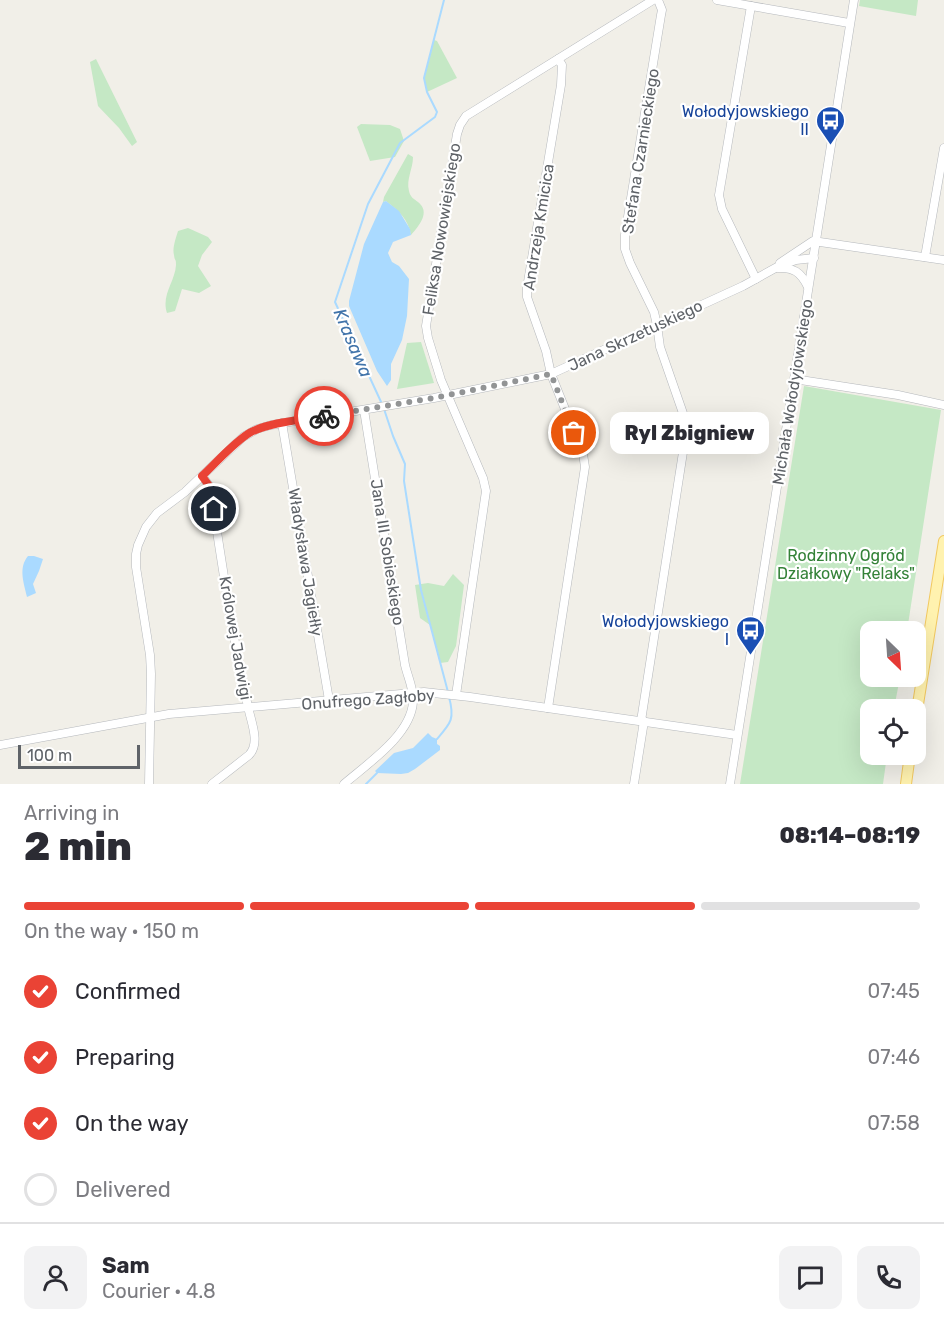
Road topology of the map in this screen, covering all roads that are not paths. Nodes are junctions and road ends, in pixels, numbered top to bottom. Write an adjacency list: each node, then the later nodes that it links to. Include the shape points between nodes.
1 (653, 0): 7 (street, Feliksa Nowowiejskiego)
2 (658, 0): 16 (street, Stefana Czarnieckiego, via 662,10 626,235 630,263)
3 (717, 0): 5 (street)
4 (854, 0): 6 (street, Michała Wołodyjowskiego)
5 (751, 6): 6 (street); 14 (street, via 719,195)
6 (849, 23): 9 (street, Michała Wołodyjowskiego)
7 (558, 59): 17 (street, Andrzeja Kmicica, via 562,65 561,85 527,288); 19 (street, Feliksa Nowowiejskiego, via 465,116 456,134 426,326)
8 (944, 148): 10 (street)
9 (816, 241): 10 (street); 11 (street, Michała Wołodyjowskiego); 13 (street, Jana Skrzetuskiego)
10 (925, 257): 12 (street)
11 (814, 258): 13 (street, Jana Skrzetuskiego); 15 (street, Michała Wołodyjowskiego)
12 (944, 260)
13 (770, 270): 14 (street, Jana Skrzetuskiego); 15 (street, via 791,268 801,274)
14 (756, 279): 16 (street, Jana Skrzetuskiego)
15 (808, 288): 18 (street, Michała Wołodyjowskiego)
16 (657, 325): 17 (street, Jana Skrzetuskiego); 32 (street, Stefana Czarnieckiego, via 686,433)
17 (551, 374): 19 (street, Jana Skrzetuskiego); 30 (street, Andrzeja Kmicica, via 585,467)
18 (794, 380): 20 (street); 33 (street, Michała Wołodyjowskiego)
19 (448, 395): 21 (street, Jana Skrzetuskiego); 26 (street, Feliksa Nowowiejskiego, via 486,491)
20 (944, 405)
21 (364, 410): 22 (street, Jana Skrzetuskiego); 25 (street, Jana III Sobieskiego, via 405,665)
22 (282, 423): 23 (street, Jana Skrzetuskiego, via 243,437); 28 (street, Władysława Jagiełły)
23 (202, 476): 29 (street, Królowej Jadwigi, via 210,487); 31 (street, Jana Skrzetuskiego, via 157,513 146,527 136,554 150,655)
24 (944, 541): 27 (main road)
25 (413, 693): 26 (street, Onufrego Zagłoby); 28 (street, Onufrego Zagłoby); 38 (street, via 412,708 401,732)
26 (451, 694): 30 (street, Onufrego Zagłoby)
27 (919, 699)
28 (329, 700): 29 (street, Onufrego Zagłoby)
29 (248, 708): 31 (street, Onufrego Zagłoby); 37 (street, Królowej Jadwigi, via 255,742 253,751)
30 (548, 708): 32 (street, Onufrego Zagłoby)
31 (150, 717): 34 (street, Onufrego Zagłoby); 36 (street, Jana Skrzetuskiego)
32 (643, 721): 33 (street, Onufrego Zagłoby); 39 (street, Stefana Czarnieckiego)
33 (737, 735): 40 (street, Michała Wołodyjowskiego)
34 (0, 745)
35 (909, 765): 41 (main road)
36 (149, 784)
37 (212, 784)
38 (344, 784)
39 (634, 784)
40 (730, 784)
41 (906, 784)

